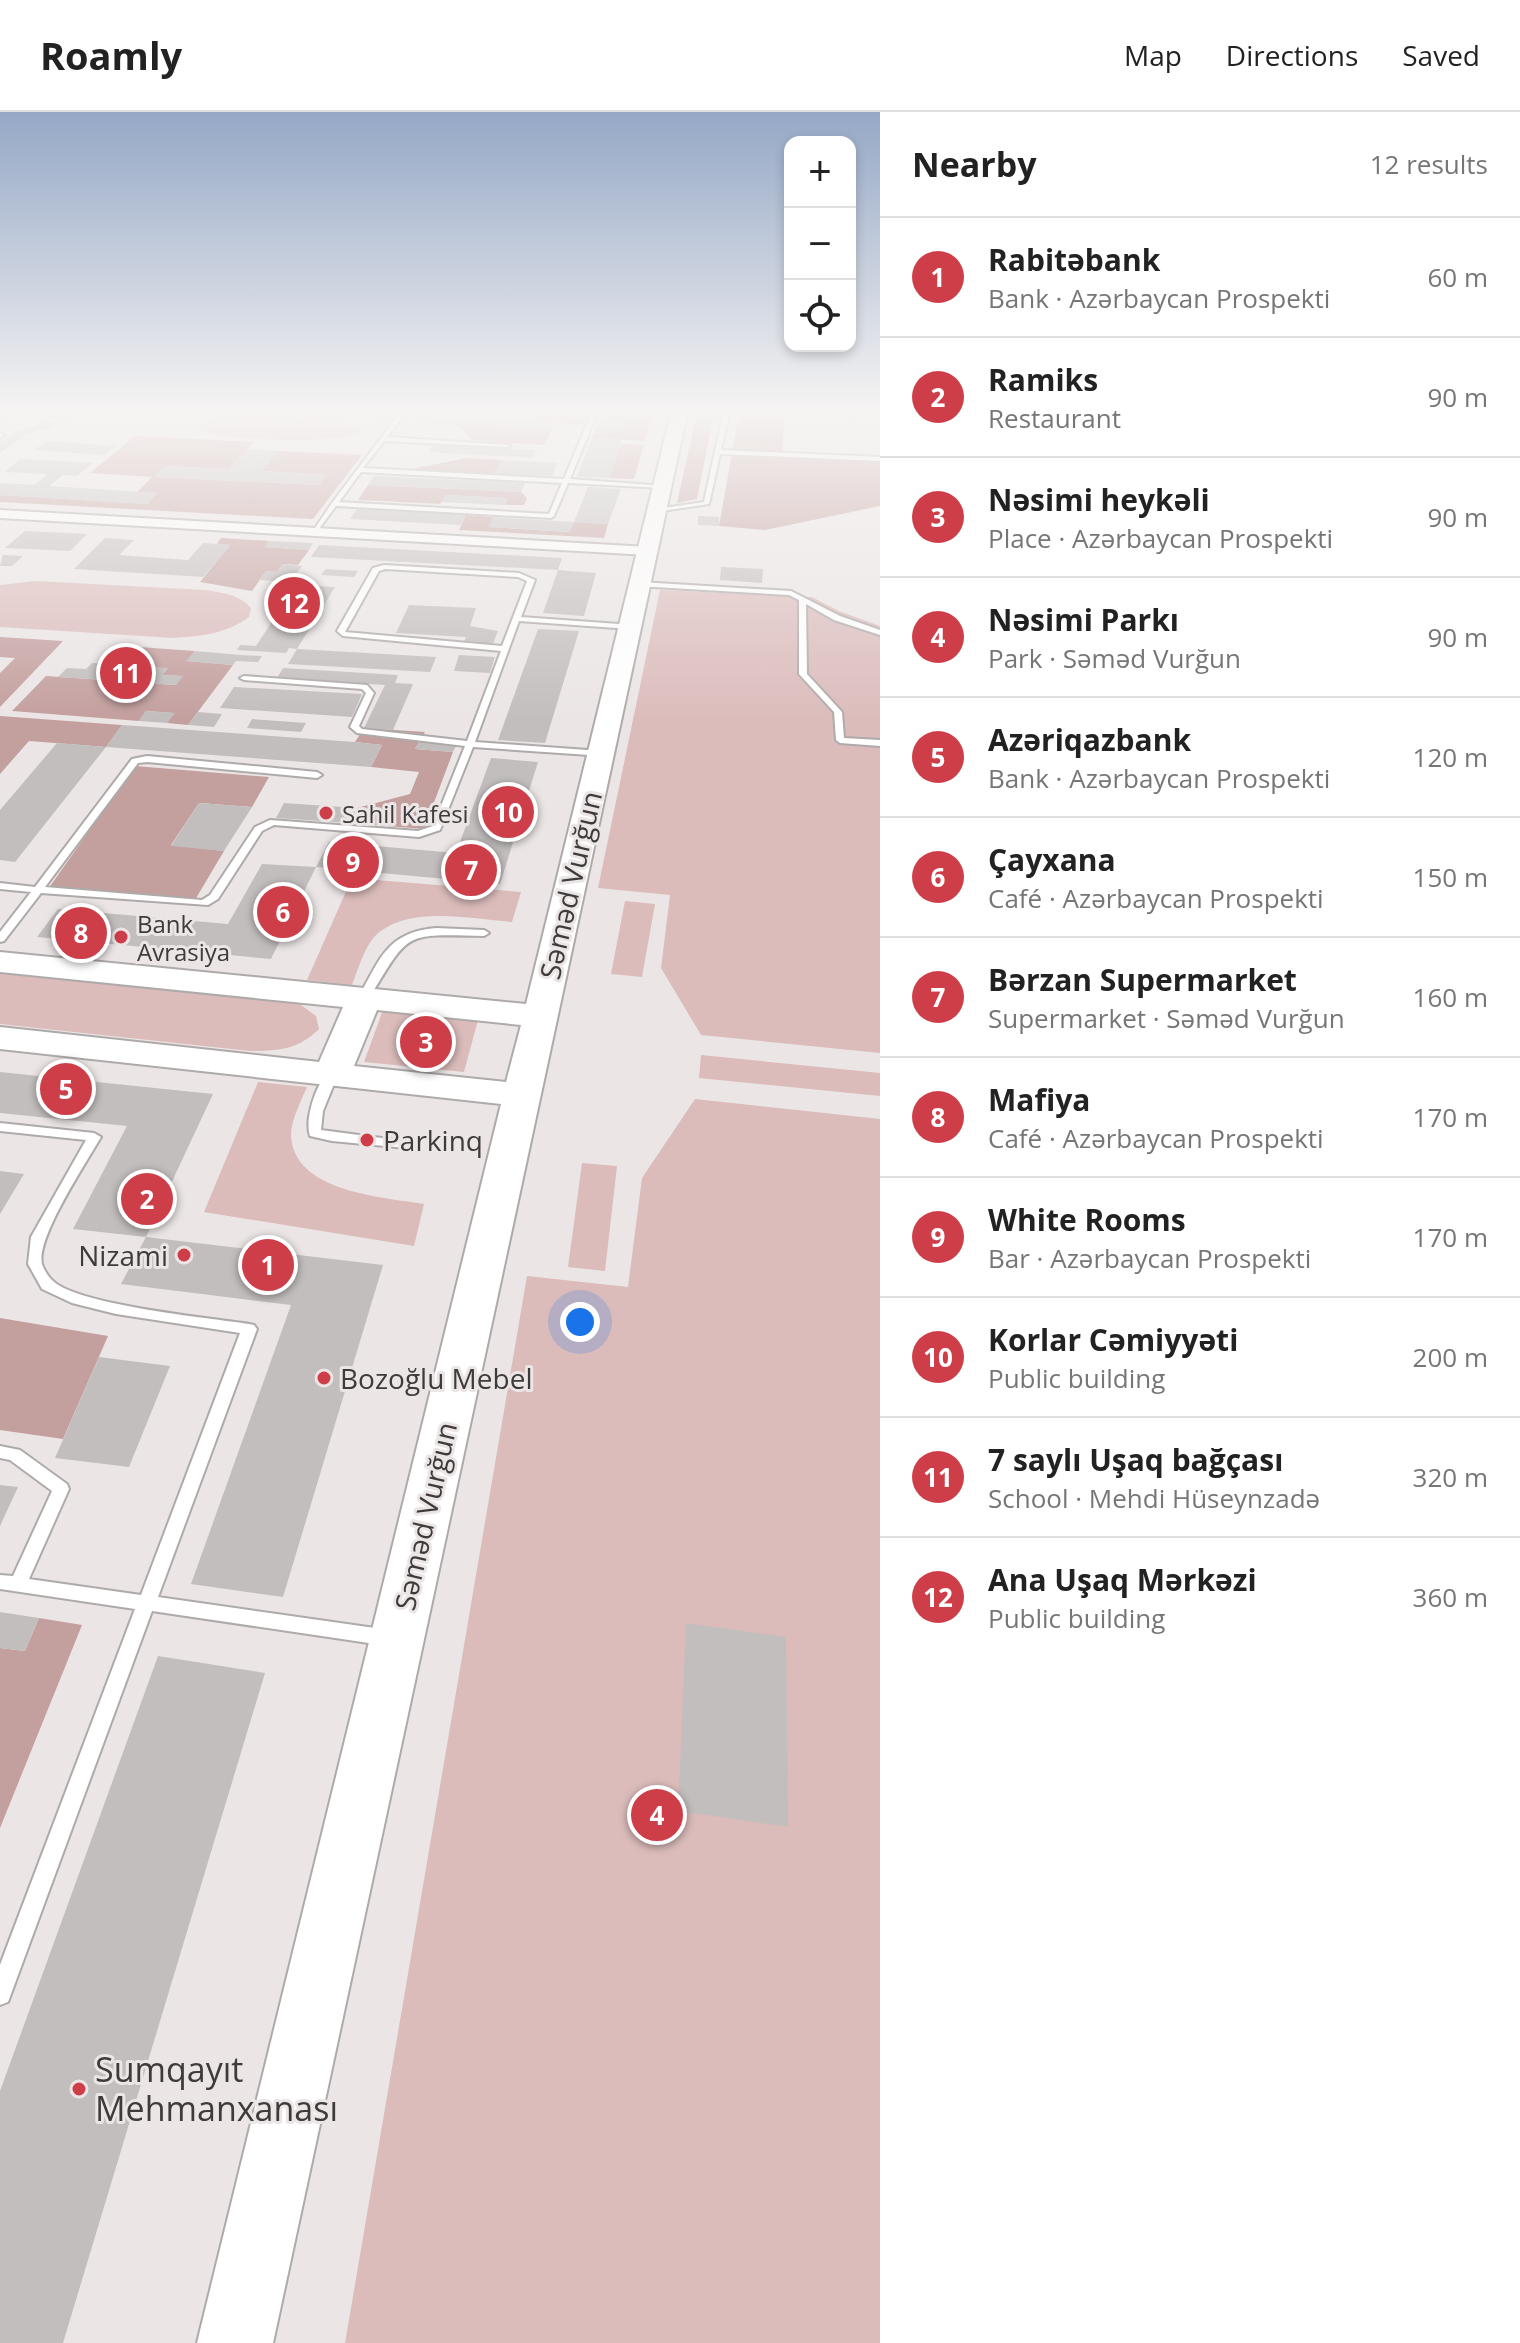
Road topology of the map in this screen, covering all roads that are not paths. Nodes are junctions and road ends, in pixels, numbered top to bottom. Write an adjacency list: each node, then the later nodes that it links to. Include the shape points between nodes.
1 (327, 513): 8 (lane)
2 (499, 513): 3 (lane)
3 (552, 513)
4 (603, 513): 9 (lane)
5 (656, 513): 9 (main road, Səməd Vurğun)
6 (695, 513): 9 (lane)
7 (0, 514): 8 (street)
8 (313, 533): 9 (street)
9 (647, 552): 10 (lane); 11 (lane); 17 (main road, Səməd Vurğun)
10 (802, 601): 12 (lane); 15 (lane, via 803,674 838,712 840,740)
11 (518, 619): 13 (lane); 13 (lane, via 529,577 384,567 376,570 341,631 355,637)
12 (880, 633)
13 (504, 649): 16 (lane)
14 (244, 678): 16 (lane, via 364,687 370,693 354,727 360,731)
15 (880, 743)
16 (470, 744): 17 (lane); 20 (lane, via 432,831 273,822 258,829 214,897 197,904)
17 (601, 754): 25 (main road, Səməd Vurğun)
18 (317, 775): 20 (lane, via 135,761)
19 (0, 886): 20 (lane)
20 (38, 890): 22 (lane)
21 (484, 933): 24 (lane, via 406,936 388,954)
22 (0, 939)
23 (0, 962): 24 (main road)
24 (364, 998): 25 (main road); 27 (main road)
25 (540, 1016): 28 (main road, Səməd Vurğun)
26 (0, 1038): 27 (main road)
27 (332, 1074): 28 (main road); 30 (lane, via 315,1117 315,1133)
28 (521, 1095): 34 (main road, Səməd Vurğun)
29 (0, 1127): 33 (lane, via 94,1137 38,1237 35,1264 47,1285 116,1309 249,1329)
30 (412, 1146)
31 (0, 1452): 32 (lane, via 14,1454 61,1489)
32 (9, 1583): 33 (lane)
33 (146, 1603): 34 (lane); 35 (lane)
34 (397, 1639): 36 (main road, Səməd Vurğun)
35 (0, 1994)
36 (235, 2343)

